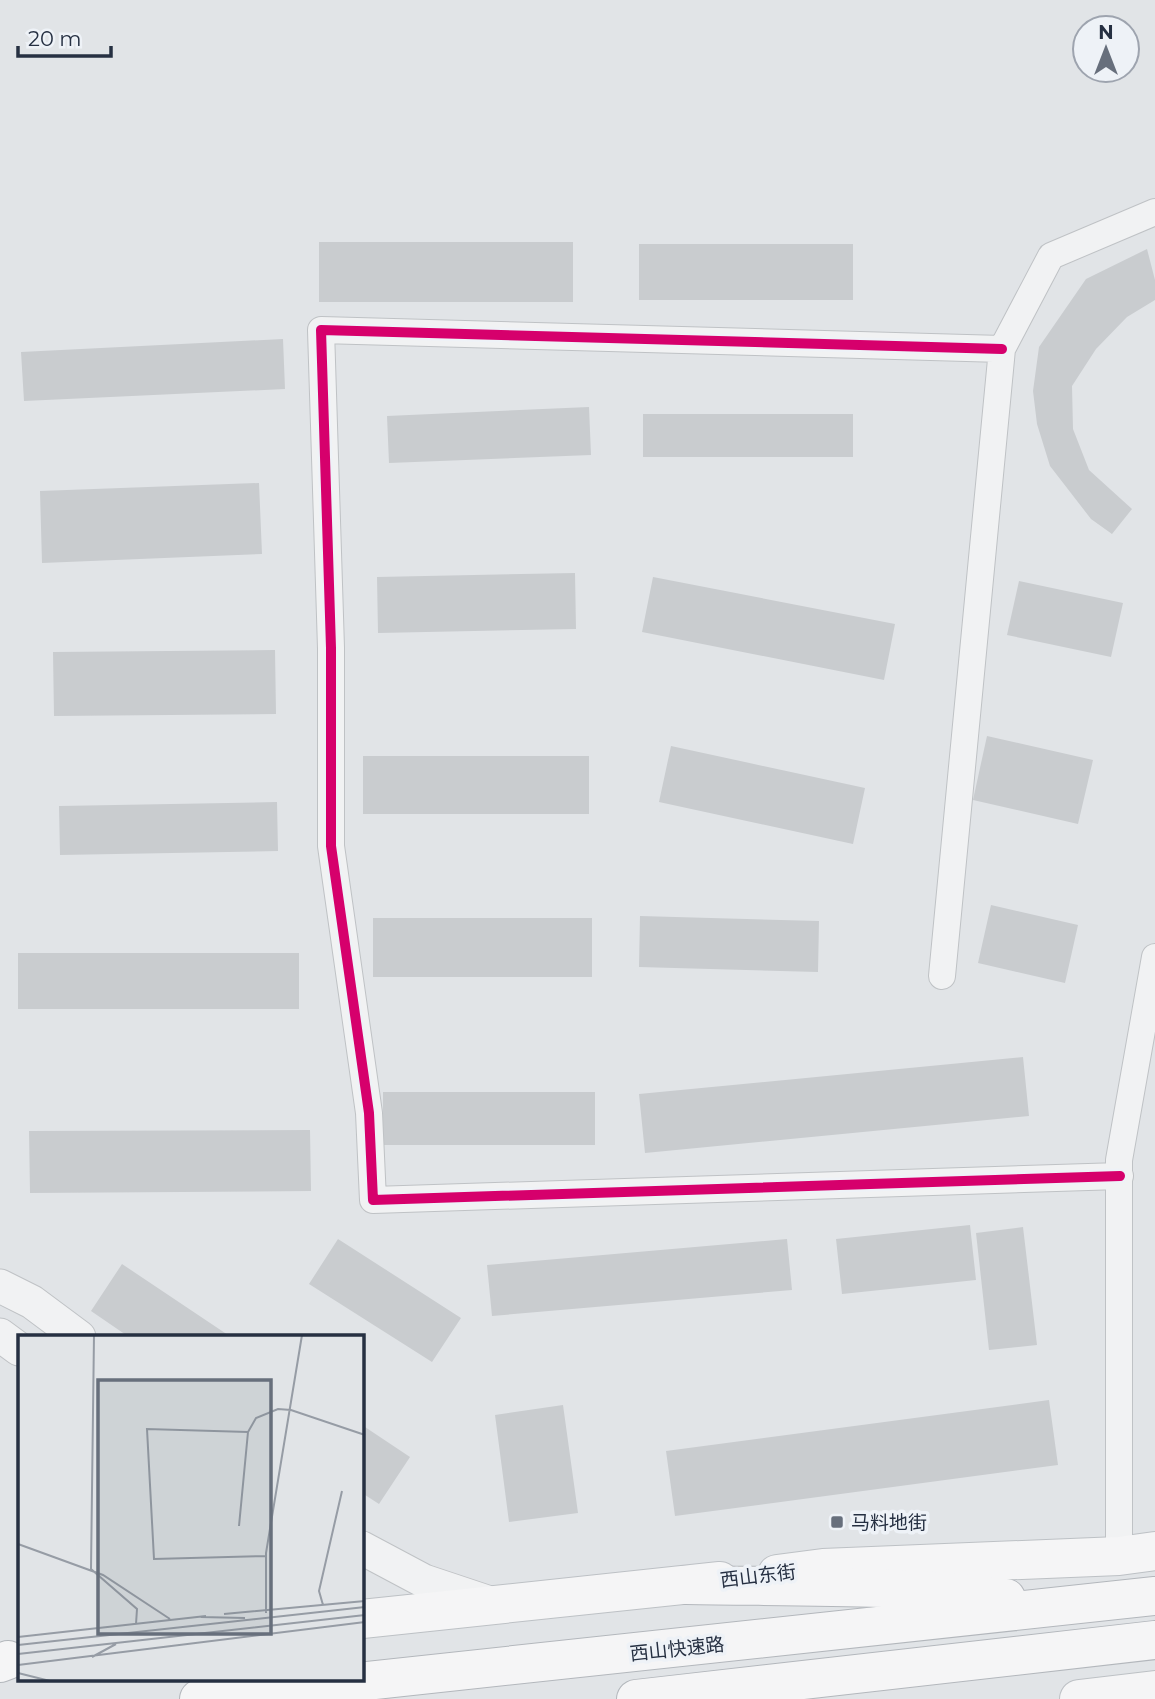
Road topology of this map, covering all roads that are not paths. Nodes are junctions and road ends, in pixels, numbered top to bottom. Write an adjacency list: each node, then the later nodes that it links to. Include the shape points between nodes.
1 (1155, 212): 2 (street, via 1051,256)
2 (1002, 349): 4 (street); 5 (street, via 321,330 331,648 331,846 369,1113 373,1200)
3 (1155, 957): 5 (street)
4 (942, 976)
5 (1120, 1175): 11 (street)
6 (0, 1286): 8 (street, via 32,1301)
7 (0, 1335): 9 (street)
8 (76, 1335)
9 (18, 1348)
10 (364, 1549): 14 (street, via 425,1581)
11 (1137, 1553): 12 (main road, 西山东街, via 823,1567)
12 (687, 1585): 14 (main road, 西山东街); 15 (main road, via 973,1593)
13 (1155, 1596): 15 (main road, 西山快速路)
14 (496, 1605): 16 (main road, 西山东街)
15 (1074, 1607): 19 (main road, 西山快速路)
16 (364, 1619)
17 (1155, 1640): 22 (main road)
18 (362, 1682): 21 (main road, 西山快速路)
19 (364, 1682)
20 (1155, 1690): 23 (main road)
21 (200, 1699)
22 (636, 1699)
23 (1079, 1699)

